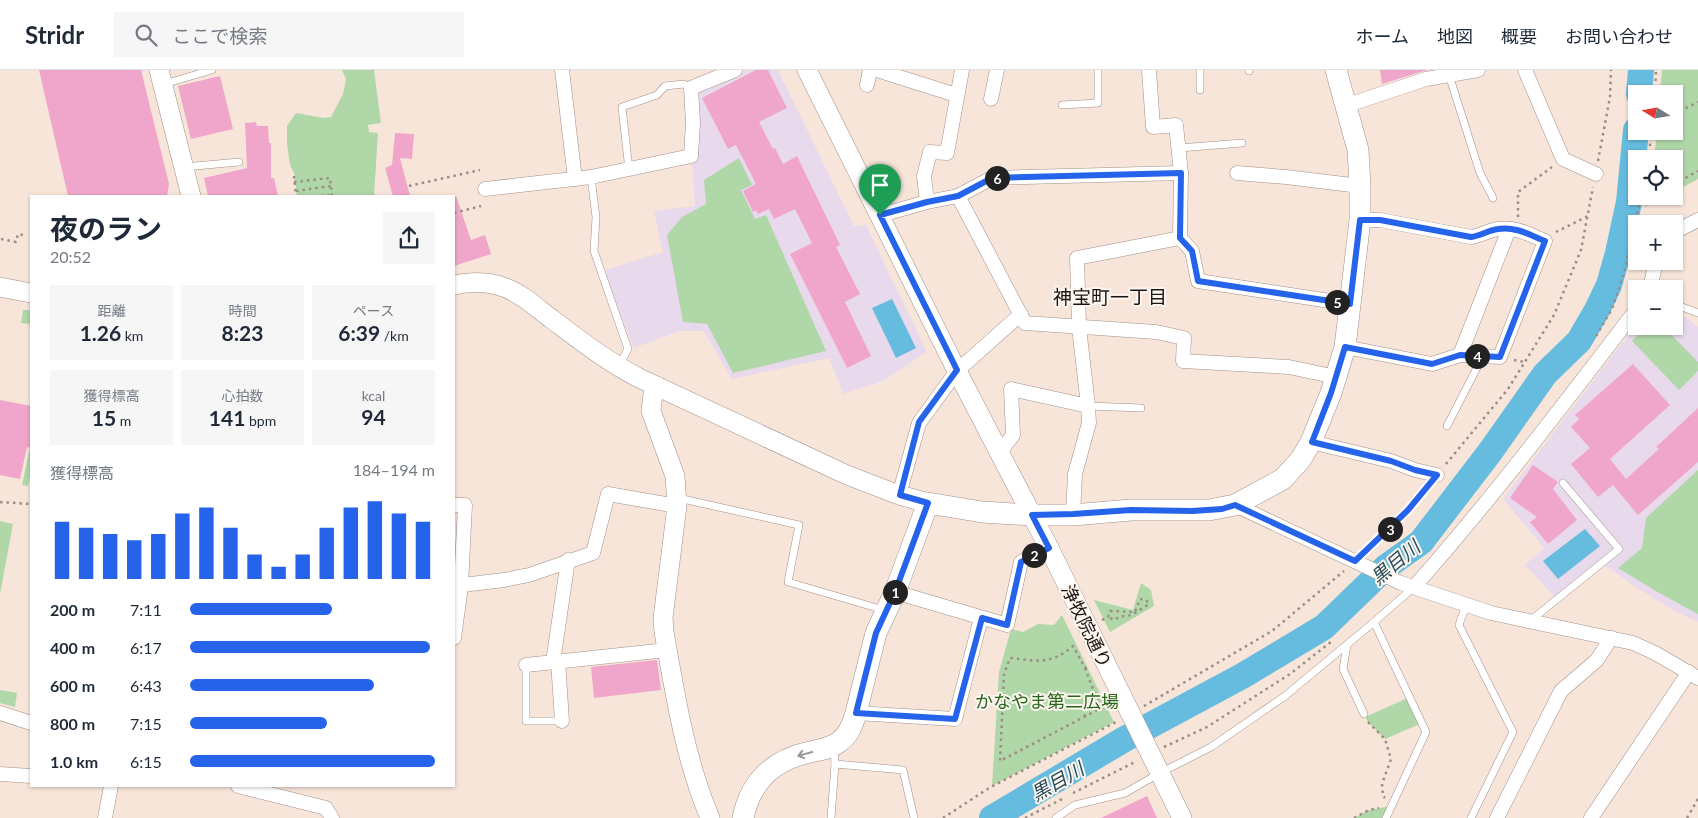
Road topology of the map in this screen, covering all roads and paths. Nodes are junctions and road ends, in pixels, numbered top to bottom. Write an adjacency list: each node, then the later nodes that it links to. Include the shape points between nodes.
1 (212, 70): 18 (lane)
2 (562, 70): 42 (street)
3 (735, 70): 21 (street)
4 (807, 70): 59 (street, 浄牧院通り)
5 (870, 70): 19 (street)
6 (877, 70): 23 (street)
7 (962, 70): 23 (street)
8 (997, 70): 24 (street)
9 (1098, 70): 26 (lane, via 1098,103)
10 (1149, 70): 30 (street, via 1152,127 1176,126)
11 (1200, 70): 22 (lane)
12 (1336, 70): 27 (main road)
13 (1478, 70): 17 (street)
14 (1525, 70): 31 (street)
15 (1611, 70): 39 (path, via 1610,97)
16 (1656, 70): 20 (path)
17 (1449, 75): 27 (street, via 1426,79); 54 (lane, via 1480,173)
18 (161, 77): 33 (street)
19 (867, 85)
20 (1655, 85)
21 (690, 88): 35 (street, via 691,156); 35 (lane, via 684,84 665,86 657,95 622,107)
22 (1200, 90)
23 (956, 95): 55 (street, via 946,153 930,152 924,176)
24 (992, 98)
25 (1698, 102): 28 (path)
26 (1062, 106)
27 (1345, 106): 47 (main road, via 1358,150)
28 (1683, 110)
29 (1242, 143): 30 (lane)
30 (1179, 148): 37 (street)
31 (1563, 159): 39 (street); 64 (path, via 1518,192)
32 (239, 162): 33 (lane)
33 (184, 167): 50 (street)
34 (480, 170): 46 (path)
35 (629, 170): 41 (street)
36 (1698, 171): 43 (path)
37 (1181, 173): 53 (street, via 992,178); 66 (street)
38 (1237, 173): 47 (street)
39 (1596, 174): 60 (path)
40 (294, 176): 44 (path)
41 (591, 177): 42 (street); 82 (lane, via 596,217 594,251 628,349)
42 (575, 179): 48 (street)
43 (1683, 179)
44 (294, 182): 45 (path, via 330,178); 49 (path)
45 (331, 186): 49 (path); 52 (path)
46 (410, 186)
47 (1360, 186): 61 (main road)
48 (485, 189)
49 (296, 191): 51 (path)
50 (191, 195)
51 (296, 195)
52 (332, 195)
53 (958, 196): 55 (street); 75 (street)
54 (1494, 198)
55 (927, 202): 59 (street)
56 (1639, 205): 78 (path, via 1612,309)
57 (481, 206): 58 (path)
58 (455, 213)
59 (880, 215): 83 (street, 浄牧院通り)
60 (1588, 216): 68 (path, via 1557,231); 91 (path, via 1580,250 1554,315 1508,389)
61 (1360, 220): 64 (street, via 1380,220 1471,237 1497,229); 72 (main road)
62 (1698, 220): 63 (street)
63 (1683, 228)
64 (1514, 229): 68 (street); 80 (street)
65 (24, 235): 67 (path, via 18,234 16,242)
66 (1180, 238): 72 (street, via 1192,251 1198,281); 77 (street, via 1077,258)
67 (1, 239)
68 (1545, 241): 81 (street, via 1500,357)
69 (455, 284): 82 (street, via 488,282 520,295)
70 (0, 287): 71 (street)
71 (30, 293)
72 (1350, 304): 79 (main road)
73 (1683, 307): 74 (lane)
74 (1698, 313)
75 (1021, 314): 77 (street, via 1025,323); 83 (street)
76 (1628, 321): 106 (street, via 1544,431)
77 (1079, 327): 84 (street, via 1156,332 1184,338 1183,360 1289,367); 86 (street)
78 (1593, 343)
79 (1345, 347): 80 (street, via 1432,364); 84 (main road)
80 (1460, 355): 81 (street)
81 (1483, 356): 88 (lane)
82 (619, 368): 85 (street)
83 (957, 370): 90 (street, 浄牧院通り); 93 (street, via 919,422)
84 (1336, 377): 89 (main road)
85 (656, 386): 93 (street, via 846,475); 95 (street, via 651,411 675,476)
86 (1088, 406): 87 (lane); 90 (street, via 1011,389 1013,435); 100 (street, via 1090,423 1075,474)
87 (1141, 408)
88 (1447, 426)
89 (1312, 442): 91 (street); 99 (main road, via 1283,479)
90 (1000, 452): 101 (street, 浄牧院通り)
91 (1437, 475): 104 (path)
92 (1563, 483): 116 (lane, via 1619,549)
93 (900, 495): 96 (street)
94 (0, 502): 97 (path)
95 (677, 502): 103 (street, via 608,494 593,553); 107 (lane, via 799,525 788,582); 121 (street, via 663,618)
96 (928, 503): 101 (main road, via 982,512); 107 (main road)
97 (30, 504)
98 (455, 505): 105 (street, via 466,505)
99 (1235, 505): 100 (main road, via 1209,510); 104 (street)
100 (1073, 514): 101 (main road)
101 (1032, 515): 102 (street, 浄牧院通り)
102 (1049, 548): 112 (street, via 1021,562 1007,625); 130 (street, 浄牧院通り)
103 (568, 560): 105 (street, via 529,575); 122 (street)
104 (1357, 562): 106 (street); 130 (path, via 1272,631)
105 (458, 586): 117 (street)
106 (1414, 587): 108 (street); 115 (lane)
107 (891, 601): 112 (street); 129 (main road, via 876,633)
108 (1466, 605): 116 (street); 157 (lane, via 1459,625 1513,732)
109 (1135, 612): 109 (path, via 1140,598 1146,600 1149,604); 110 (path, via 1110,611); 111 (path)
110 (1108, 617): 111 (path, via 1114,620); 113 (path)
111 (1126, 617): 114 (path)
112 (982, 618): 129 (street, via 955,719)
113 (1101, 620)
114 (1128, 621)
115 (1374, 622): 120 (lane); 143 (lane, via 1426,732)
116 (1530, 622): 118 (street)
117 (455, 625)
118 (1611, 638): 126 (street, via 1633,643); 144 (street, via 1597,660 1561,691)
119 (1332, 641): 135 (path, via 1290,674 1207,727)
120 (1347, 645): 131 (lane, via 1343,669); 137 (lane, via 1285,696 1220,741)
121 (667, 650): 122 (street); 147 (street, via 690,760)
122 (555, 662): 123 (street); 133 (street)
123 (526, 666): 133 (lane, via 526,721)
124 (1091, 666): 125 (path)
125 (1085, 668): 127 (path); 132 (path, via 1073,646 1062,656 1042,662 1010,658 1004,674 1000,761)
126 (1694, 675): 158 (street)
127 (1094, 692): 132 (path, via 1085,699); 132 (path, via 1105,706)
128 (0, 713): 134 (street)
129 (856, 713): 136 (main road)
130 (1130, 714): 135 (street, 浄牧院通り); 151 (path, via 989,788)
131 (1364, 714): 143 (path, via 1385,739 1391,760 1382,784 1383,796)
132 (1085, 716)
133 (562, 721)
134 (30, 723)
135 (1150, 753): 137 (street, 浄牧院通り); 152 (path)
136 (834, 755): 148 (main road, one-way to 148, via 792,757 769,770 753,789); 149 (lane); 150 (lane, via 903,770)
137 (1160, 772): 153 (lane, via 1125,792 1076,806); 154 (street, 浄牧院通り)
138 (0, 774): 139 (street)
139 (30, 776)
140 (111, 787): 145 (street)
141 (242, 787): 146 (street, via 326,808)
142 (1698, 800): 159 (path)
143 (1391, 806): 155 (path, via 1370,810); 156 (lane)
144 (1502, 816)
145 (105, 818)
146 (332, 818)
147 (710, 818)
148 (743, 818)
149 (831, 818)
150 (914, 818)
151 (943, 818)
152 (1025, 818)
153 (1056, 818)
154 (1182, 818)
155 (1354, 818)
156 (1386, 818)
157 (1471, 818)
158 (1591, 818)
159 (1688, 818)

